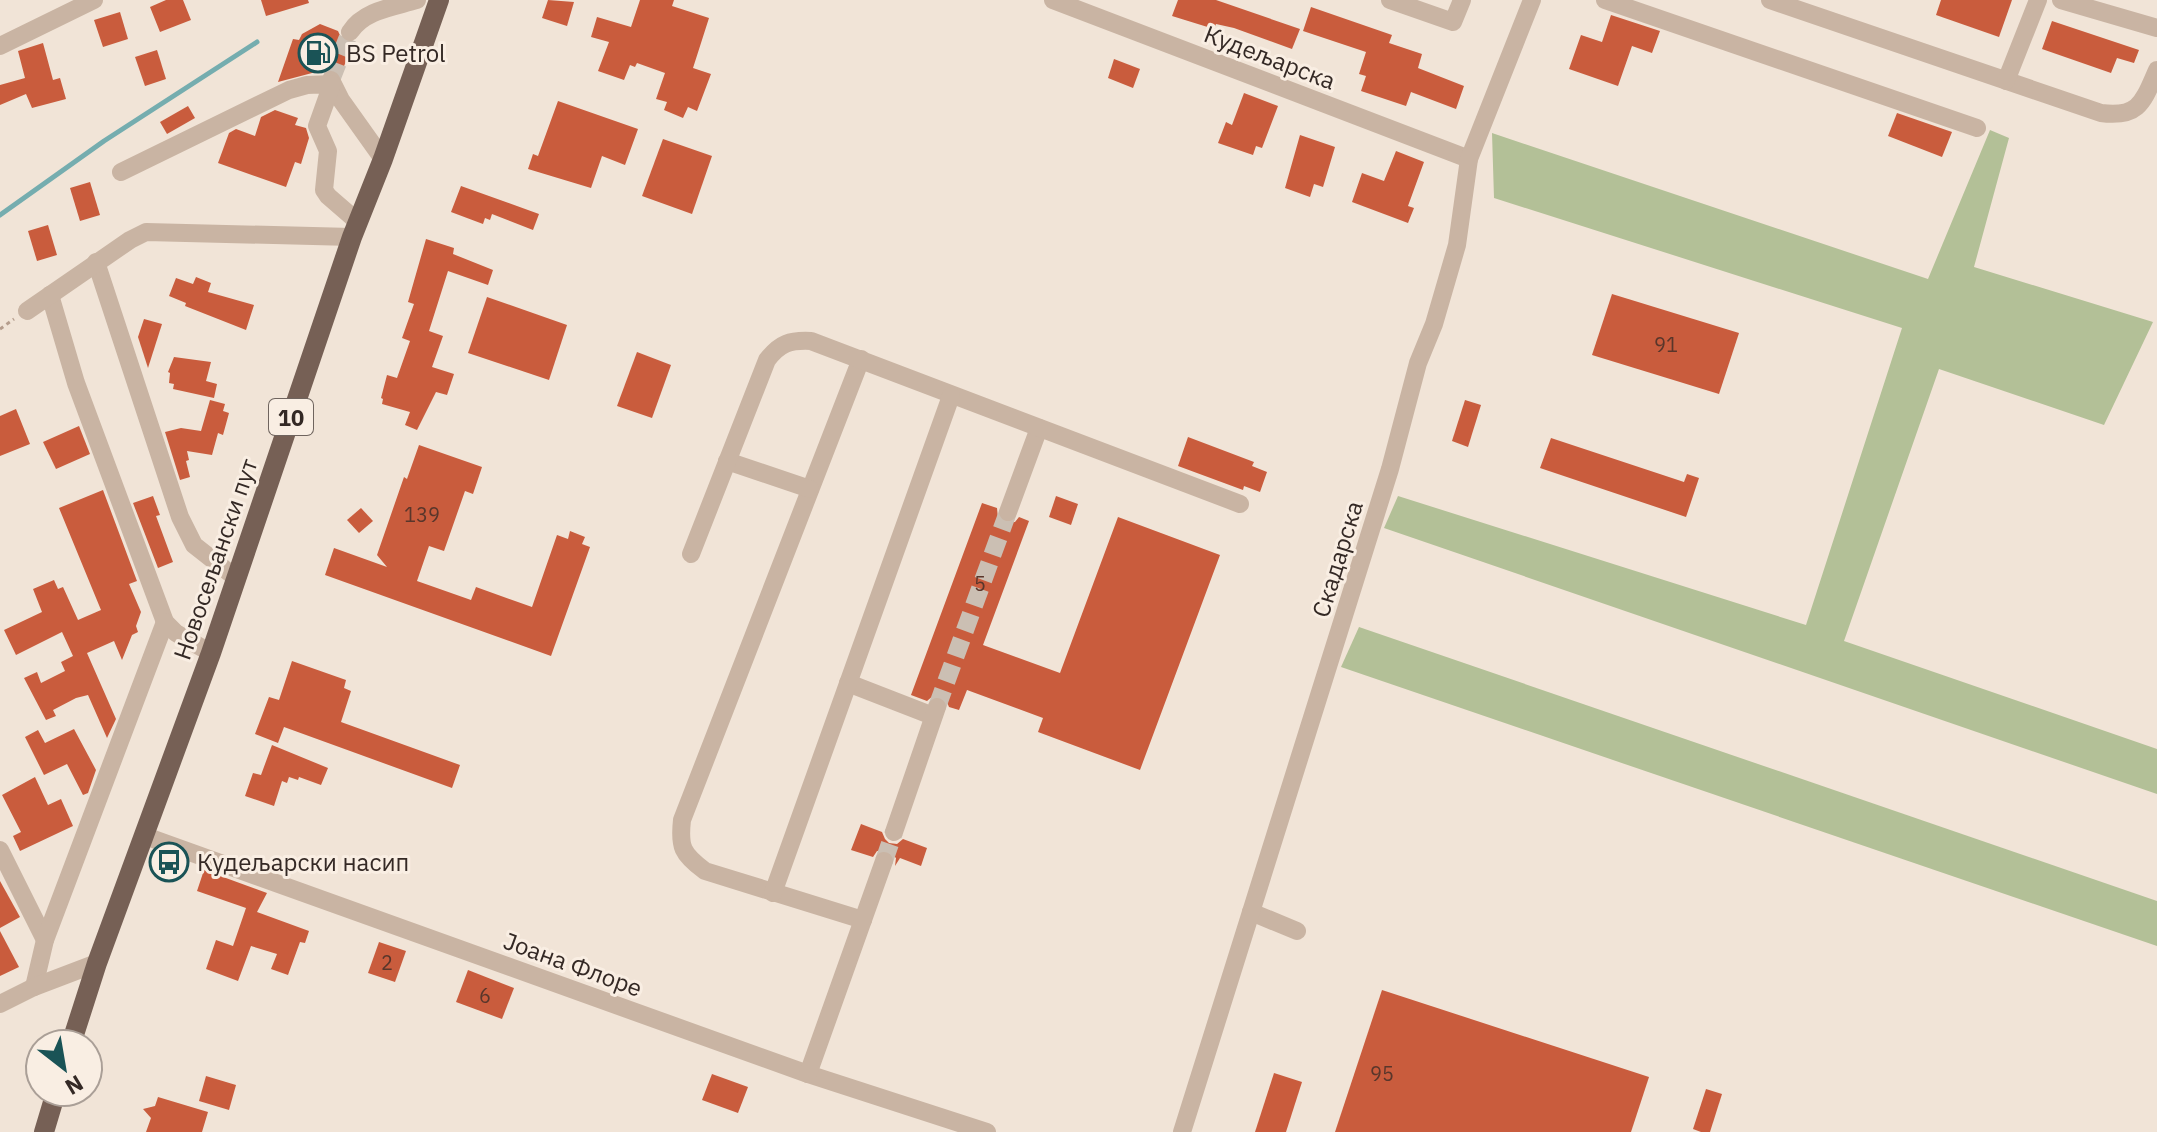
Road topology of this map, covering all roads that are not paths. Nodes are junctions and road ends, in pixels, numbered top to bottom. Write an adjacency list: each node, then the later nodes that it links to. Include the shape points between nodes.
1 (94, 0): 14 (street)
2 (417, 0): 13 (street, via 371,14)
3 (439, 0): 19 (main road, Новосељански пут / 10)
4 (1053, 0): 20 (street, Кудељарска)
5 (1390, 0): 6 (street, via 1453,22)
6 (1462, 0)
7 (1532, 0): 20 (street, Скадарска)
8 (1605, 0): 18 (street)
9 (1770, 0): 16 (street)
10 (2038, 0): 16 (street)
11 (2061, 0): 12 (street)
12 (2157, 28)
13 (350, 32)
14 (0, 46)
15 (2157, 70): 16 (street, via 2138,107 2116,115)
16 (2006, 81)
17 (332, 82): 19 (street); 21 (street, via 289,90); 22 (street, via 317,126 328,151 323,185)
18 (1977, 128)
19 (383, 159): 22 (main road, Новосељански пут / 10)
20 (1469, 159): 43 (street, Скадарска, via 1457,245 1427,364)
21 (121, 172)
22 (355, 229): 23 (street, via 153,231); 34 (main road, Новосељански пут / 10)
23 (96, 262): 24 (street); 34 (street, via 180,517 194,545)
24 (50, 295): 25 (street); 35 (street, via 76,383)
25 (27, 311)
26 (861, 359): 27 (street); 29 (street, via 811,341 778,346 767,360); 30 (street)
27 (951, 396): 28 (street); 37 (street)
28 (1039, 428): 31 (street); 32 (street)
29 (727, 461): 30 (street); 33 (street)
30 (810, 489): 42 (street, via 682,820 680,838 684,853 705,871)
31 (1240, 504)
32 (1008, 512)
33 (691, 554)
34 (236, 578): 36 (main road, Новосељански пут / 10)
35 (165, 622): 36 (street); 46 (street)
36 (211, 653): 39 (main road, Новосељански пут / 10)
37 (848, 683): 38 (street, via 935,711); 42 (street)
38 (894, 832)
39 (145, 836): 47 (main road, Новосељански пут / 10); 51 (street, Јоана Флоре)
40 (0, 850): 46 (street)
41 (884, 861): 44 (street)
42 (773, 893): 44 (street)
43 (1251, 912): 45 (street); 55 (street, Скадарска)
44 (863, 920): 51 (street)
45 (1297, 931)
46 (45, 940): 48 (street)
47 (97, 963): 48 (street); 50 (main road, Новосељански пут / 10)
48 (34, 987): 49 (street)
49 (0, 1004)
50 (76, 1028)
51 (808, 1074): 54 (street, Јоана Флоре)
52 (51, 1108): 53 (main road)
53 (44, 1132)
54 (987, 1132)
55 (1182, 1132)

